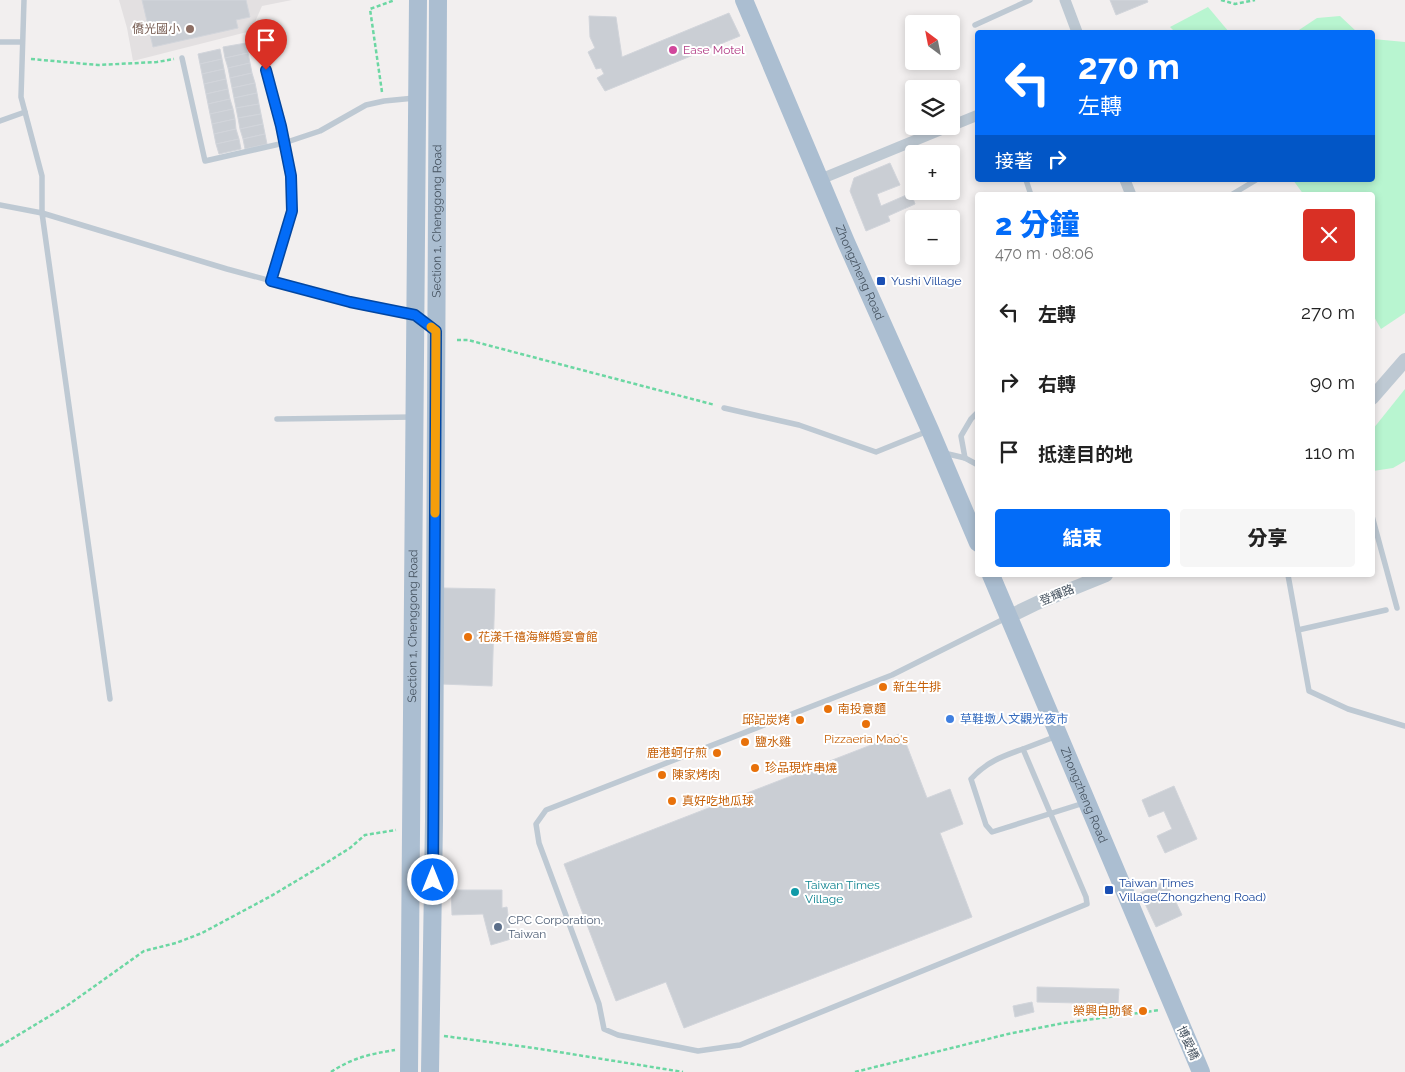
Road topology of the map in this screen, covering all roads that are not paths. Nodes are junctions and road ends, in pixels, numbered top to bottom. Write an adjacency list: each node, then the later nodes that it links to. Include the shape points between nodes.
1 (24, 0): 11 (lane)
2 (418, 0): 13 (main road, Section 1, Chenggong Road)
3 (438, 0): 27 (main road, Section 1, Chenggong Road)
4 (744, 0): 20 (main road, Zhongzheng Road)
5 (1030, 0): 7 (lane)
6 (1065, 0): 8 (street)
7 (975, 25)
8 (1076, 30)
9 (256, 33): 19 (lane)
10 (0, 42): 11 (lane)
11 (22, 42): 14 (lane, via 21,97)
12 (182, 58): 19 (lane, via 205,161)
13 (417, 98): 19 (lane, via 366,105 320,131); 26 (main road, Section 1, Chenggong Road)
14 (25, 112): 16 (lane); 24 (lane, via 42,176)
15 (975, 116): 17 (street)
16 (0, 121)
17 (960, 122)
18 (929, 135): 20 (street)
19 (284, 143): 25 (lane, via 291,176 292,211)
20 (821, 179): 34 (main road, Zhongzheng Road)
21 (1253, 182): 22 (lane)
22 (1236, 192)
23 (0, 205): 24 (lane)
24 (42, 213): 25 (lane); 47 (lane)
25 (271, 281): 26 (lane)
26 (415, 315): 27 (lane); 32 (main road, Section 1, Chenggong Road)
27 (436, 331): 55 (main road, Section 1, Chenggong Road)
28 (1405, 360): 29 (street)
29 (1375, 395)
30 (724, 408): 34 (lane, via 799,425 876,452)
31 (975, 415): 36 (lane, via 962,436)
32 (415, 417): 33 (lane); 54 (main road, Section 1, Chenggong Road)
33 (277, 419)
34 (930, 430): 35 (main road, Zhongzheng Road)
35 (940, 452): 36 (lane); 39 (main road, Zhongzheng Road)
36 (965, 458): 37 (lane)
37 (975, 463)
38 (1375, 527): 43 (lane)
39 (975, 536)
40 (992, 577): 45 (main road, Zhongzheng Road)
41 (1101, 577): 45 (street, 登輝路)
42 (1288, 577): 46 (lane)
43 (1397, 608)
44 (1386, 610): 46 (lane)
45 (1008, 617): 49 (main road, Zhongzheng Road); 52 (lane, via 892,675 546,810 536,824 539,843 599,1004 604,1029 618,1035 698,1050 740,1045 1087,904)
46 (1298, 630): 48 (lane, via 1309,691 1348,709)
47 (110, 699)
48 (1405, 726)
49 (1059, 736): 50 (lane); 51 (main road, Zhongzheng Road)
50 (1024, 749): 52 (lane); 52 (lane, via 999,757 971,779 986,825 992,832)
51 (1087, 802): 52 (lane); 53 (main road, Zhongzheng Road)
52 (1052, 813)
53 (1174, 1011): 56 (main road, 博愛橋)
54 (410, 1072)
55 (430, 1072)
56 (1201, 1072)

